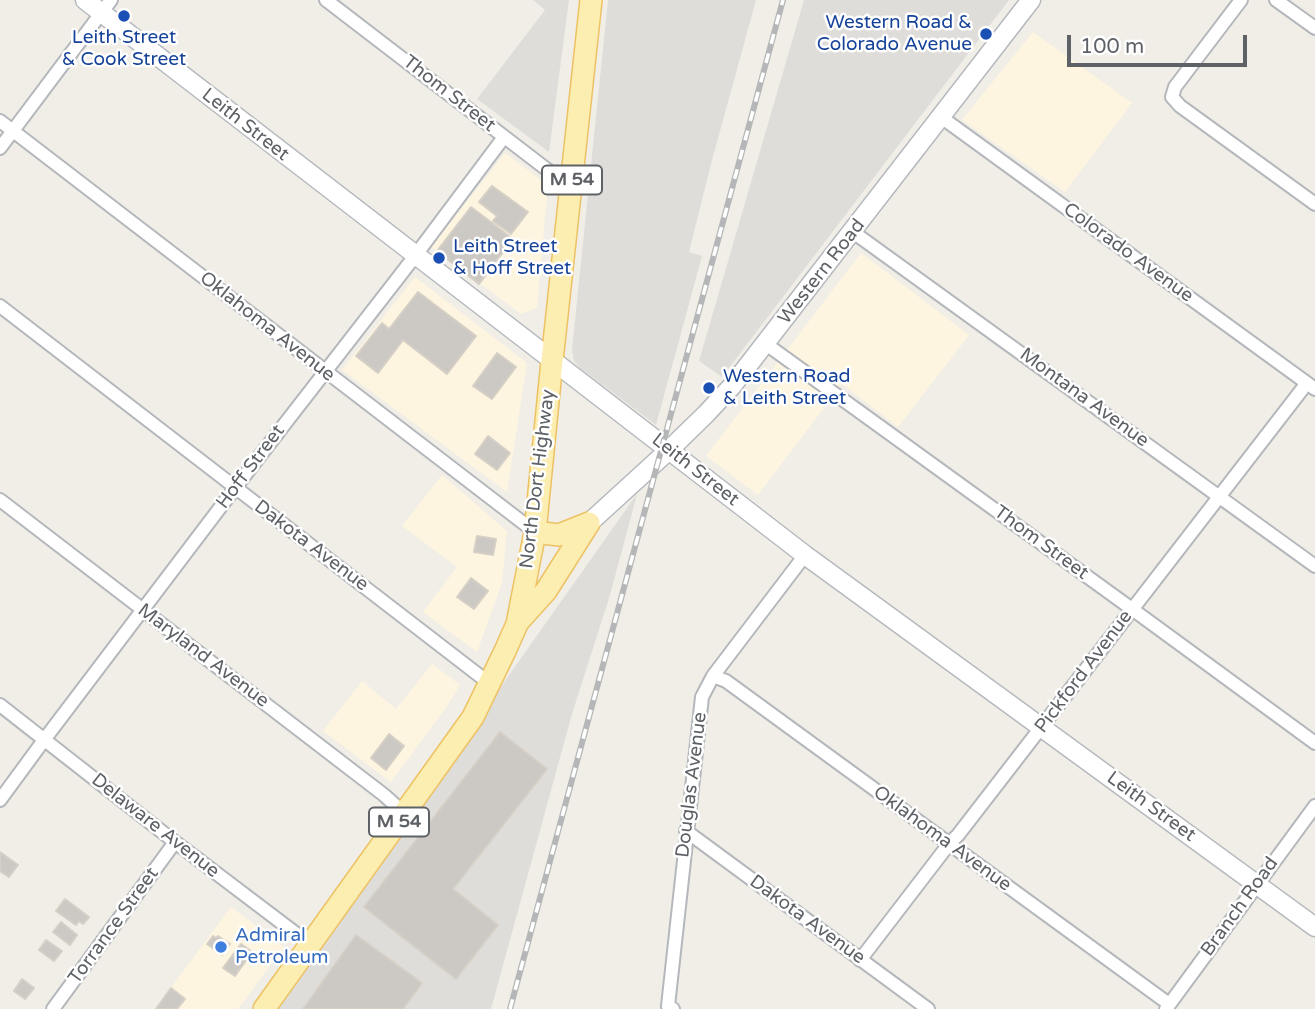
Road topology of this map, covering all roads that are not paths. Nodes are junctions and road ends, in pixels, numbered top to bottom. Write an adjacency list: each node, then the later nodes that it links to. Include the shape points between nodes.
1 (85, 0): 7 (street, Leith Street)
2 (326, 0): 12 (street, Thom Street)
3 (591, 0): 14 (main road, North Dort Highway / M 54)
4 (1031, 0): 9 (street, Western Road)
5 (1241, 0): 15 (street, via 1172,97)
6 (1276, 0): 8 (street)
7 (106, 6): 11 (street); 17 (street, Leith Street)
8 (1315, 28)
9 (941, 117): 16 (street, Western Road); 22 (street, Colorado Avenue)
10 (0, 121): 11 (street, Oklahoma Avenue)
11 (12, 131): 13 (street); 21 (street, Oklahoma Avenue)
12 (504, 137): 14 (street, Thom Street); 17 (street, Hoff Street)
13 (0, 148)
14 (571, 188): 20 (main road, North Dort Highway / M 54)
15 (1315, 204)
16 (853, 232): 19 (street, Western Road); 25 (street, Montana Avenue)
17 (415, 256): 20 (street, Leith Street); 21 (street, Hoff Street)
18 (0, 306): 24 (street, Dakota Avenue)
19 (766, 344): 23 (street, Western Road); 31 (street, Thom Street)
20 (552, 360): 23 (street, Leith Street); 28 (main road, North Dort Highway / M 54)
21 (325, 371): 24 (street, Hoff Street); 28 (street, Oklahoma Avenue)
22 (1311, 386): 25 (street, Pickford Avenue)
23 (669, 450): 27 (street, Western Road); 29 (street, Leith Street)
24 (235, 488): 32 (street, Hoff Street); 35 (street, Dakota Avenue)
25 (1219, 496): 30 (street, Montana Avenue); 31 (street, Pickford Avenue)
26 (0, 500): 32 (street, Maryland Avenue)
27 (589, 523): 28 (main road, via 559,535); 33 (main road, via 547,591)
28 (535, 532): 33 (main road, North Dort Highway / M 54)
29 (805, 555): 34 (street, Douglas Avenue); 37 (street, Leith Street)
30 (1315, 566)
31 (1132, 609): 37 (street, Pickford Avenue); 39 (street, Thom Street)
32 (143, 610): 38 (street, Hoff Street); 42 (street, Maryland Avenue)
33 (517, 624): 35 (main road, North Dort Highway / M 54)
34 (713, 676): 43 (street, Douglas Avenue, via 702,697); 45 (street, Oklahoma Avenue)
35 (489, 682): 42 (main road, North Dort Highway / M 54, via 473,717)
36 (0, 705): 38 (street, Delaware Avenue)
37 (1042, 727): 45 (street, Pickford Avenue); 46 (street, Leith Street)
38 (44, 740): 40 (street, Hoff Street); 44 (street, Delaware Avenue)
39 (1315, 743)
40 (0, 800)
41 (1315, 806): 46 (street, Branch Road)
42 (405, 814): 48 (main road, North Dort Highway / M 54)
43 (686, 831): 49 (street, Dakota Avenue); 50 (street, Douglas Avenue)
44 (175, 842): 48 (street, Delaware Avenue); 52 (street, Torrance Street)
45 (949, 844): 49 (street, Pickford Avenue); 51 (street, Oklahoma Avenue)
46 (1257, 884): 47 (street, Leith Street); 51 (street, Branch Road)
47 (1315, 927)
48 (311, 945): 53 (main road, North Dort Highway / M 54)
49 (860, 960): 54 (street, Dakota Avenue)
50 (670, 1007)
51 (1167, 1007)
52 (54, 1009)
53 (264, 1009)
54 (928, 1009)

